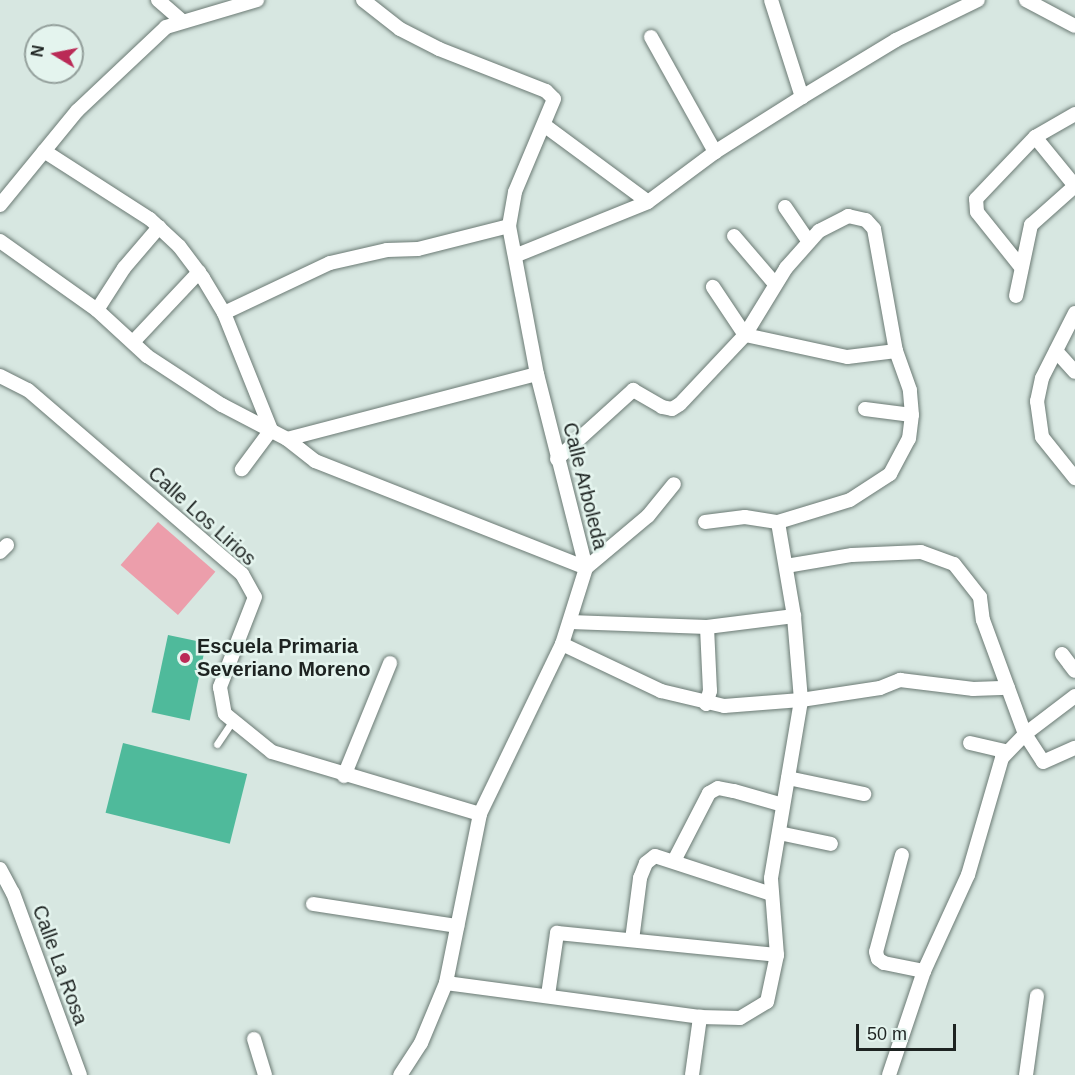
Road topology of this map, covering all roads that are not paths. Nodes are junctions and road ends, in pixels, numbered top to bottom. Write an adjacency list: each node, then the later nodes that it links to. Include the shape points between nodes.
1 (158, 0): 7 (street)
2 (257, 0): 7 (street)
3 (363, 0): 12 (street, Calle Arboleda, via 391,24 439,49 546,91 554,99)
4 (771, 0): 10 (street)
5 (978, 0): 10 (street, via 896,40)
6 (1026, 0): 8 (street)
7 (182, 21): 14 (street, via 166,27 147,42 77,111)
8 (1075, 26)
9 (651, 37): 15 (street)
10 (802, 97): 15 (street)
11 (1075, 114): 13 (street)
12 (544, 125): 16 (street); 19 (street, Calle Arboleda, via 515,192)
13 (1035, 137): 25 (street, via 1075,186 1031,225); 25 (street, via 976,199 977,212)
14 (44, 151): 17 (street); 20 (street)
15 (715, 152): 16 (street)
16 (648, 202): 24 (street)
17 (0, 205)
18 (785, 207): 23 (street)
19 (509, 226): 24 (street, Calle Arboleda); 31 (street, via 418,249 387,250 330,263)
20 (159, 227): 26 (street); 30 (street, via 124,268)
21 (734, 236): 27 (street)
22 (0, 241): 30 (street)
23 (809, 242): 27 (street); 35 (street, via 819,231 848,216 866,220 874,229)
24 (517, 255): 38 (street, Calle Arboleda)
25 (1021, 267): 29 (street)
26 (199, 272): 31 (street); 34 (street)
27 (775, 284): 33 (street)
28 (713, 288): 33 (street)
29 (1016, 296)
30 (97, 310): 34 (street)
31 (224, 313): 42 (street)
32 (1075, 313): 36 (street)
33 (745, 335): 35 (street, via 847,357); 44 (street, via 680,404 672,409 662,407 633,390)
34 (134, 341): 42 (street, via 147,356 222,405)
35 (896, 351): 41 (street, via 910,390)
36 (1056, 351): 37 (street); 46 (street, via 1042,378 1037,401 1042,437)
37 (1075, 372)
38 (537, 374): 43 (street); 44 (street, Calle Arboleda)
39 (0, 376): 63 (street, Calle Los Lirios, via 28,390 242,574 255,597 219,687 220,703)
40 (865, 409): 41 (street)
41 (912, 415): 49 (street, via 909,439 890,474 850,500)
42 (271, 430): 43 (street); 45 (street)
43 (287, 439): 51 (street, via 315,461)
44 (557, 459): 51 (street, Calle Arboleda)
45 (242, 469)
46 (1075, 478)
47 (674, 484): 51 (street, via 648,516)
48 (705, 522): 49 (street, via 745,517)
49 (778, 522): 50 (street)
50 (786, 566): 52 (street); 59 (street, via 852,555 921,552 941,556 954,564 980,597 983,620)
51 (586, 568): 53 (street, Calle Arboleda)
52 (794, 615): 54 (street); 61 (street)
53 (570, 622): 54 (street); 55 (street, Calle Arboleda)
54 (707, 627): 62 (street, via 710,691)
55 (562, 644): 62 (street, via 661,691); 73 (street, Calle Arboleda)
56 (1062, 654): 58 (street)
57 (390, 663): 69 (street)
58 (1075, 672)
59 (1008, 687): 61 (street, via 973,689 900,680 880,688); 64 (street)
60 (1075, 696): 64 (street)
61 (801, 700): 62 (street); 70 (street)
62 (706, 704)
63 (233, 720): 66 (lane); 69 (street, Calle Los Lirios, via 272,752)
64 (1025, 734): 67 (street, via 1047,764); 68 (street)
65 (970, 743): 68 (street)
66 (216, 744)
67 (1075, 748)
68 (1006, 751): 84 (street, via 995,774 968,874)
69 (344, 776): 73 (street, Calle Los Lirios)
70 (788, 778): 71 (street); 72 (street)
71 (864, 794)
72 (783, 805): 74 (street); 77 (street, via 718,788 700,805)
73 (480, 814): 81 (street, Calle Arboleda)
74 (779, 833): 75 (street); 79 (street)
75 (831, 844)
76 (902, 855): 84 (street, via 876,952 884,963)
77 (675, 859): 79 (street); 82 (street, via 655,856 646,863 639,878)
78 (0, 869): 90 (street, Calle La Rosa, via 13,893)
79 (771, 894): 83 (street)
80 (313, 903): 81 (street)
81 (457, 926): 85 (street, Calle Arboleda)
82 (632, 940): 83 (street); 86 (street, via 557,933)
83 (777, 955): 88 (street, via 767,1002 740,1018)
84 (924, 971): 94 (street)
85 (446, 983): 86 (street); 92 (street, Calle Arboleda, via 432,1022)
86 (548, 995): 88 (street)
87 (1037, 996): 95 (street)
88 (700, 1017): 93 (street)
89 (255, 1039): 91 (street)
90 (80, 1075)
91 (265, 1075)
92 (400, 1075)
93 (692, 1075)
94 (889, 1075)
95 (1026, 1075)

